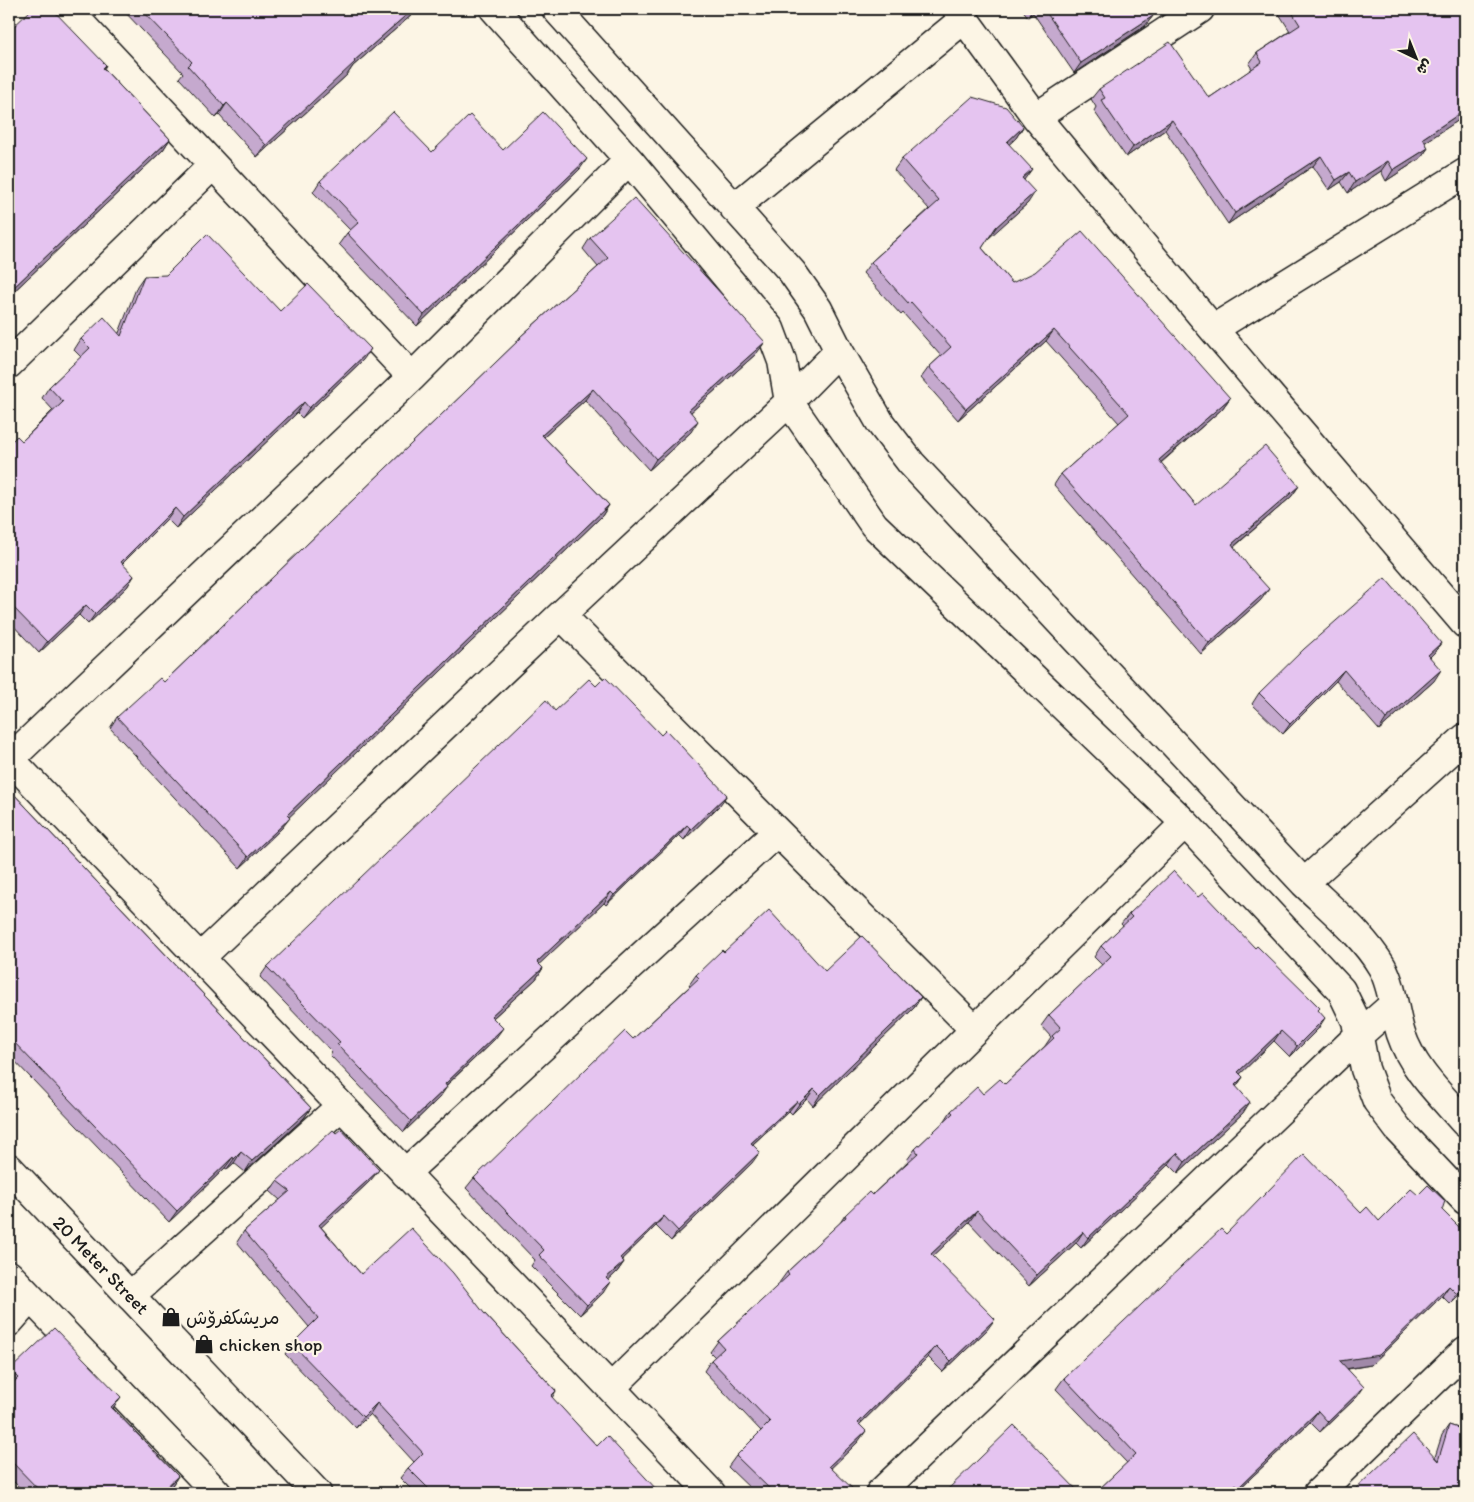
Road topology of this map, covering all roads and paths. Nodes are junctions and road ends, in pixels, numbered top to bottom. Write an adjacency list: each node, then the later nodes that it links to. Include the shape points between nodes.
1 (67, 9): 8 (street)
2 (494, 9): 7 (street)
3 (556, 9): 10 (street)
4 (1200, 9): 6 (street)
5 (961, 14): 6 (street); 10 (street)
6 (1036, 117): 11 (street)
7 (629, 160): 14 (street); 15 (street, via 770,329 782,361)
8 (213, 166): 13 (street); 14 (street)
9 (1465, 173): 11 (street)
10 (734, 208): 12 (street, via 806,290)
11 (1212, 329): 17 (street)
12 (839, 351): 15 (street); 22 (street, via 881,424 912,462)
13 (9, 364)
14 (412, 377): 19 (street)
15 (789, 402): 16 (street); 20 (street, via 874,524)
16 (561, 615): 21 (street); 23 (street)
17 (1465, 624)
18 (1465, 738): 22 (street)
19 (9, 758): 23 (street)
20 (1184, 823): 25 (street); 26 (street, via 1341,990 1351,1008)
21 (777, 832): 25 (street); 30 (street)
22 (1304, 883): 24 (street, via 1365,943 1382,968)
23 (200, 958): 27 (street)
24 (1393, 1005): 26 (street); 28 (street, via 1401,1034 1416,1066)
25 (975, 1030): 37 (street)
26 (1359, 1035): 31 (street, via 1365,1069 1376,1101); 41 (street)
27 (341, 1106): 30 (street); 33 (street)
28 (1465, 1123)
29 (9, 1168): 33 (street, 20 Meter Street)
30 (405, 1173): 37 (street)
31 (1465, 1200)
32 (9, 1275): 34 (street)
33 (130, 1296): 39 (street, 20 Meter Street)
34 (30, 1298): 35 (street); 38 (street)
35 (9, 1322)
36 (1465, 1351): 42 (street)
37 (611, 1388): 40 (street)
38 (216, 1493)
39 (317, 1493)
40 (710, 1493)
41 (880, 1493)
42 (1318, 1493)

